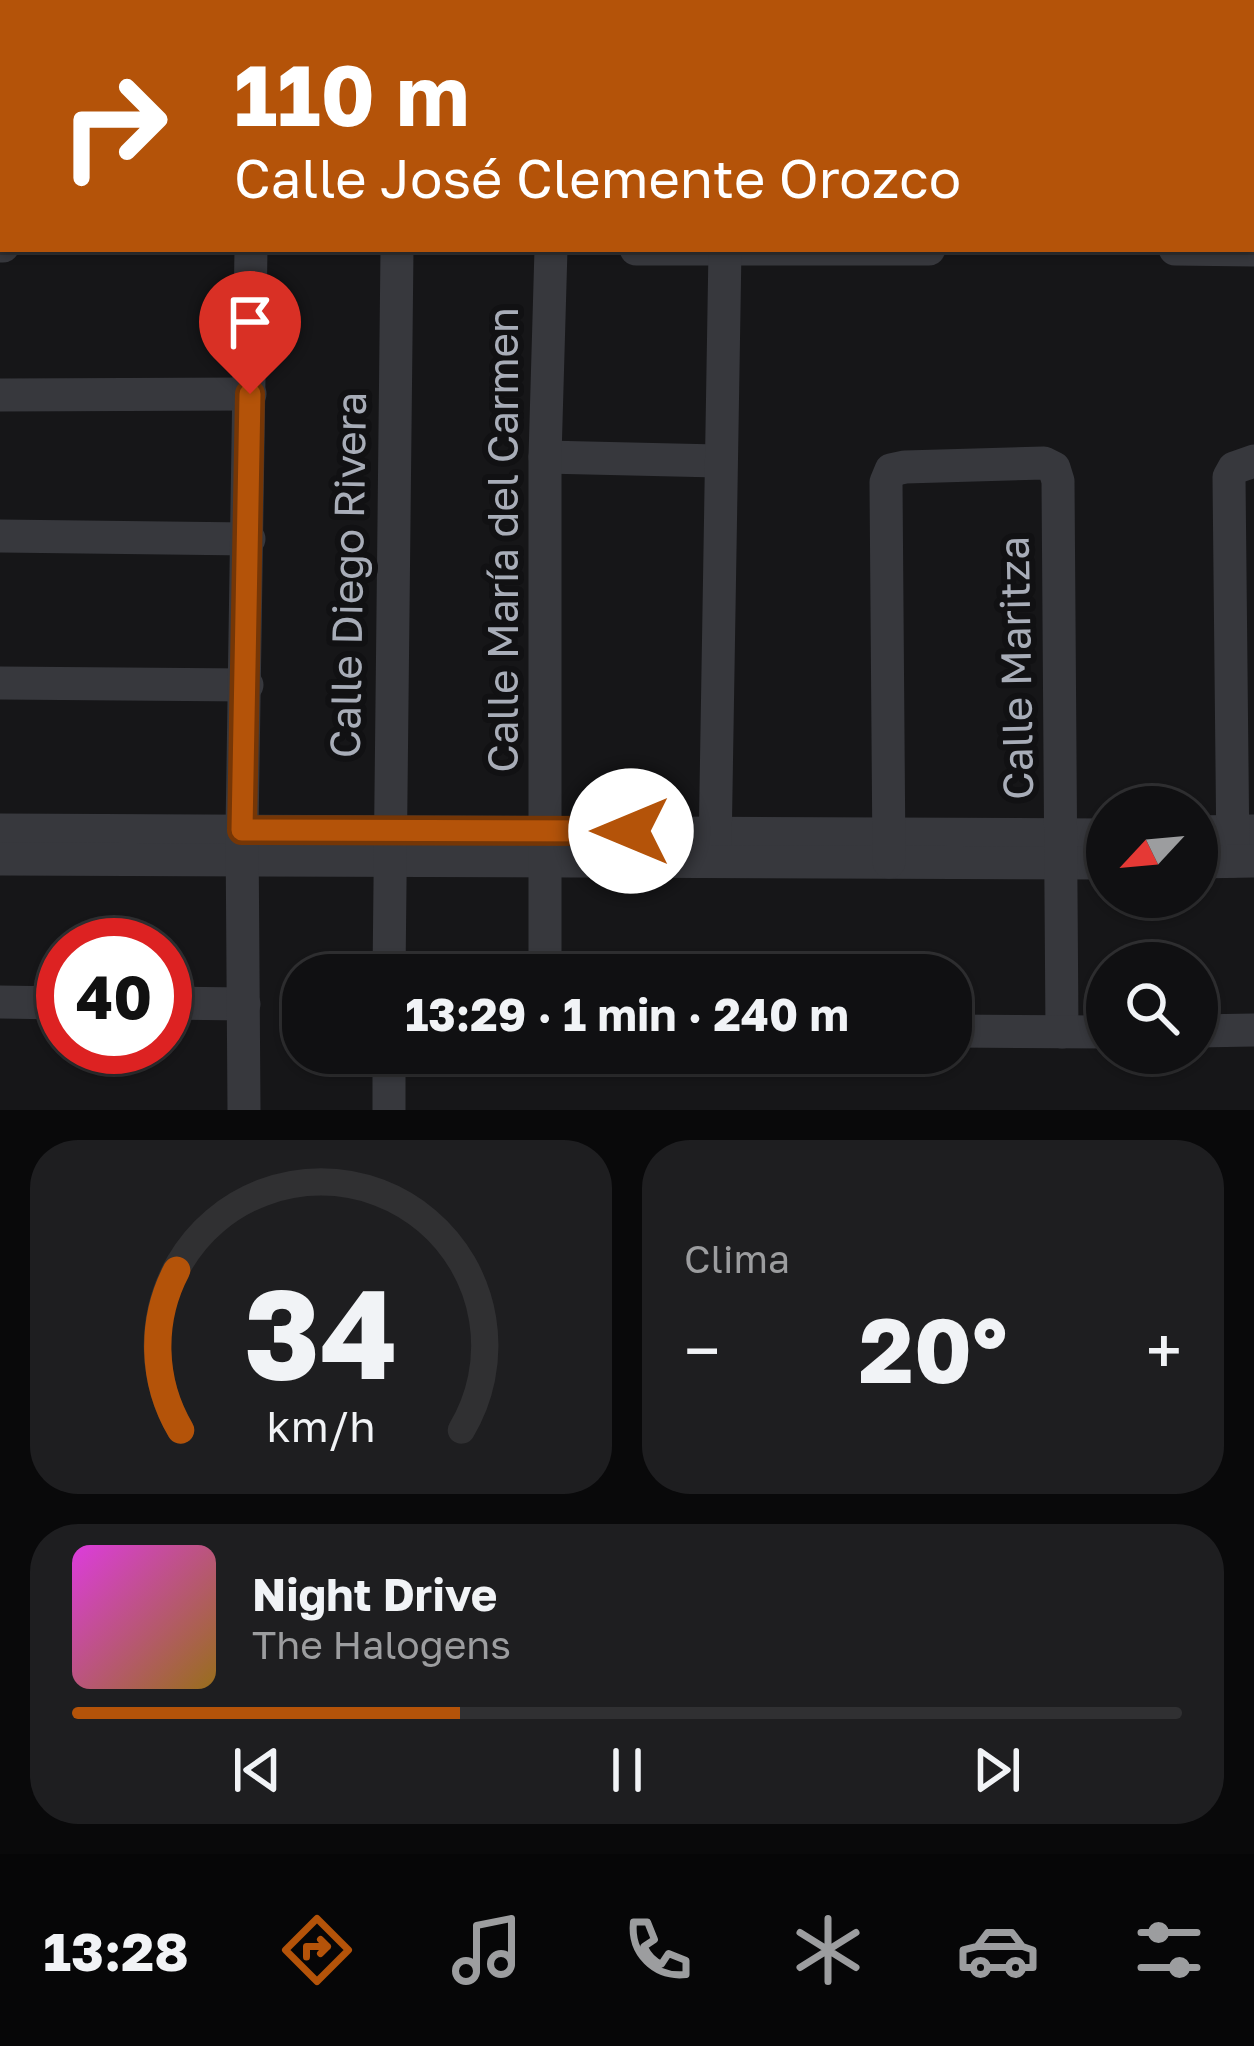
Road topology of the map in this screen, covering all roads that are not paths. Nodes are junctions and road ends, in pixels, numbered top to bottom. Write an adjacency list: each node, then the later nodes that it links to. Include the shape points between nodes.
1 (251, 252): 5 (street)
2 (398, 252): 19 (street, Calle Diego Rivera)
3 (551, 252): 7 (street, Calle María del Carmen)
4 (725, 252): 8 (street)
5 (250, 394): 6 (street); 11 (street)
6 (0, 395)
7 (545, 457): 8 (street); 20 (street, Calle María del Carmen)
8 (718, 461): 17 (street)
9 (1254, 461): 14 (street, via 1229,477)
10 (0, 536): 11 (street)
11 (248, 539): 13 (street)
12 (0, 683): 13 (street)
13 (247, 685): 18 (street)
14 (1244, 713): 21 (street)
15 (0, 830): 18 (street)
16 (1086, 842): 23 (street)
17 (715, 845): 20 (street); 22 (street)
18 (244, 846): 19 (street); 25 (street); 31 (street)
19 (389, 846): 20 (street); 26 (street, Calle Diego Rivera)
20 (546, 846): 27 (street, Calle María del Carmen)
21 (1243, 846)
22 (889, 847): 23 (street); 23 (street, Calle Maritza, via 886,482 891,470 1043,463 1054,468)
23 (1063, 850): 24 (street); 35 (street, Calle Maritza)
24 (1086, 857)
25 (0, 859)
26 (389, 954)
27 (545, 954)
28 (0, 1002): 29 (street)
29 (36, 1003)
30 (192, 1004): 31 (street)
31 (244, 1004): 38 (street)
32 (1254, 1030): 34 (street)
33 (972, 1031): 35 (street)
34 (1218, 1031)
35 (1062, 1032): 36 (street)
36 (1086, 1032)
37 (389, 1074): 39 (street)
38 (244, 1110)
39 (389, 1110)

